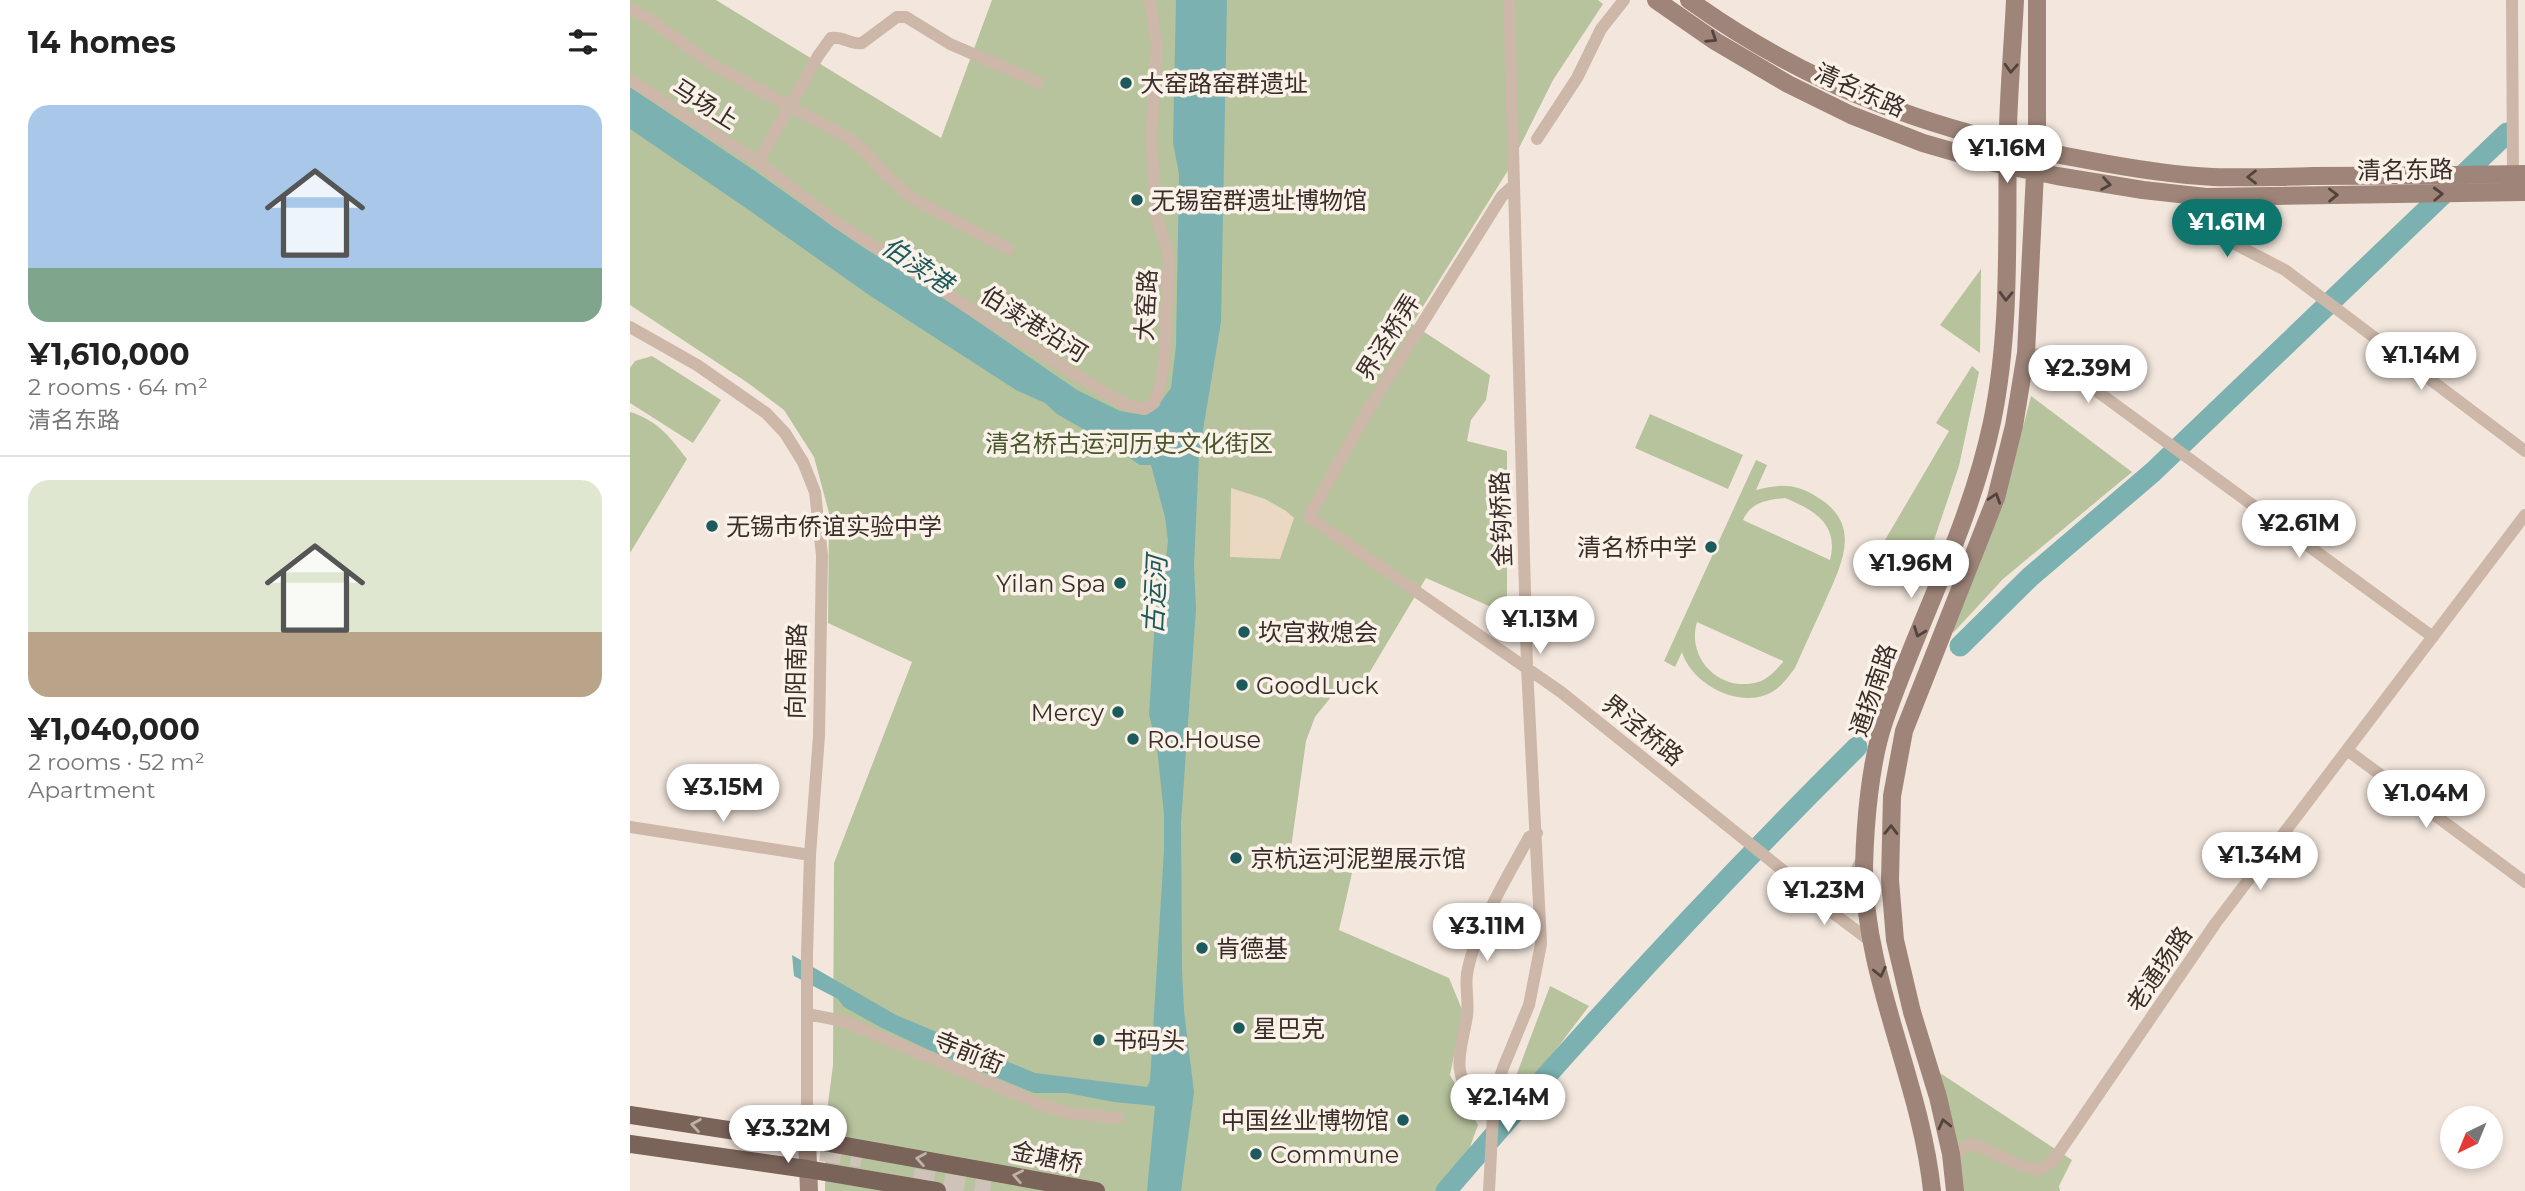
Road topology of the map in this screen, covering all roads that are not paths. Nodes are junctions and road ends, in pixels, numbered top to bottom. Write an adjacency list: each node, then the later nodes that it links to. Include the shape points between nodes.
1 (1150, 0): 26 (street, 大窑路, via 1157,45 1151,139 1156,216 1169,256 1164,363)
2 (1509, 0): 20 (street, 金钩桥路)
3 (1624, 0): 13 (street, via 1601,29 1577,78)
4 (1656, 0): 17 (main road, 清名东路, one-way to 17, via 1776,77 1851,115 1923,143)
5 (1689, 0): 14 (main road, 清名东路, via 1735,32 1849,93 1934,125)
6 (2015, 0): 14 (main road, 通扬南路, one-way to 14)
7 (2037, 0): 15 (main road, 通扬南路)
8 (2512, 0): 19 (street)
9 (630, 9): 12 (street, via 710,63)
10 (630, 80): 16 (street, 马场上)
11 (1038, 82): 12 (street, via 897,17 862,43 831,38)
12 (789, 106): 16 (street); 23 (street, via 850,139 915,200)
13 (1538, 139)
14 (2008, 143): 15 (main road, 清名东路); 17 (main road, 通扬南路)
15 (2036, 150): 18 (main road, 通扬南路); 19 (main road, 清名东路, one-way to 15, via 2213,177 2146,171)
16 (758, 162): 26 (street, 伯渎港沿河, via 835,221 1104,392 1137,408)
17 (2008, 166): 18 (main road, 清名东路); 35 (main road, 通扬南路, one-way to 35, via 2006,300 1993,421 1974,491 1883,725 1870,793)
18 (2035, 172): 22 (main road, 清名东路, one-way to 22); 25 (main road, 通扬南路)
19 (2519, 174)
20 (1513, 186): 29 (street, 界泾桥弄, via 1502,196 1365,415); 31 (street, 金钩桥路)
21 (2525, 192): 22 (main road, 清名东路, one-way to 21)
22 (2206, 197): 27 (street, via 2200,226 2286,270)
23 (1009, 249)
24 (632, 332): 36 (street, 向阳南路, via 697,365 766,413 803,462 815,492 822,555 819,736)
25 (2026, 353): 30 (street, via 2048,356); 46 (main road, 通扬南路, one-way to 25, via 1895,940 1890,880 1892,796 1904,732 1996,498)
26 (1154, 403)
27 (2525, 451)
28 (2525, 515): 30 (street, 老通扬路)
29 (1309, 517): 31 (street, 界泾桥路)
30 (2432, 637): 32 (street, 老通扬路)
31 (1527, 667): 34 (street, 金钩桥路); 38 (street, 界泾桥路)
32 (2347, 750): 37 (street); 46 (street, 老通扬路, via 2215,924 2053,1161 2039,1170 2024,1167 1973,1144)
33 (630, 827): 36 (street)
34 (1537, 833): 41 (street, 金钩桥路, via 1541,944 1529,1005); 41 (street, via 1529,837 1495,902 1472,951 1466,976 1468,1013 1458,1063 1460,1075 1475,1103)
35 (1866, 852): 38 (street, via 1846,887 1834,895 1822,895); 39 (main road, 通扬南路, via 1866,903)
36 (810, 855): 40 (street, 向阳南路)
37 (2525, 882)
38 (1800, 884): 39 (street)
39 (1873, 943): 52 (main road, 通扬南路, one-way to 52, via 1916,1102)
40 (808, 1009): 43 (street, 寺前街, via 1042,1105); 44 (street, 向阳南路)
41 (1494, 1096): 48 (street, 金钩桥路)
42 (630, 1115): 44 (main road, 金塘桥, one-way to 42)
43 (1118, 1118)
44 (807, 1139): 47 (main road, 向阳南路); 51 (main road, 金塘桥, one-way to 44)
45 (630, 1144): 47 (main road)
46 (1951, 1154): 53 (main road, 通扬南路)
47 (807, 1169): 49 (main road, 向阳南路); 50 (main road)
48 (1490, 1187)
49 (808, 1191)
50 (937, 1191)
51 (1096, 1191)
52 (1932, 1191)
53 (1955, 1191)

